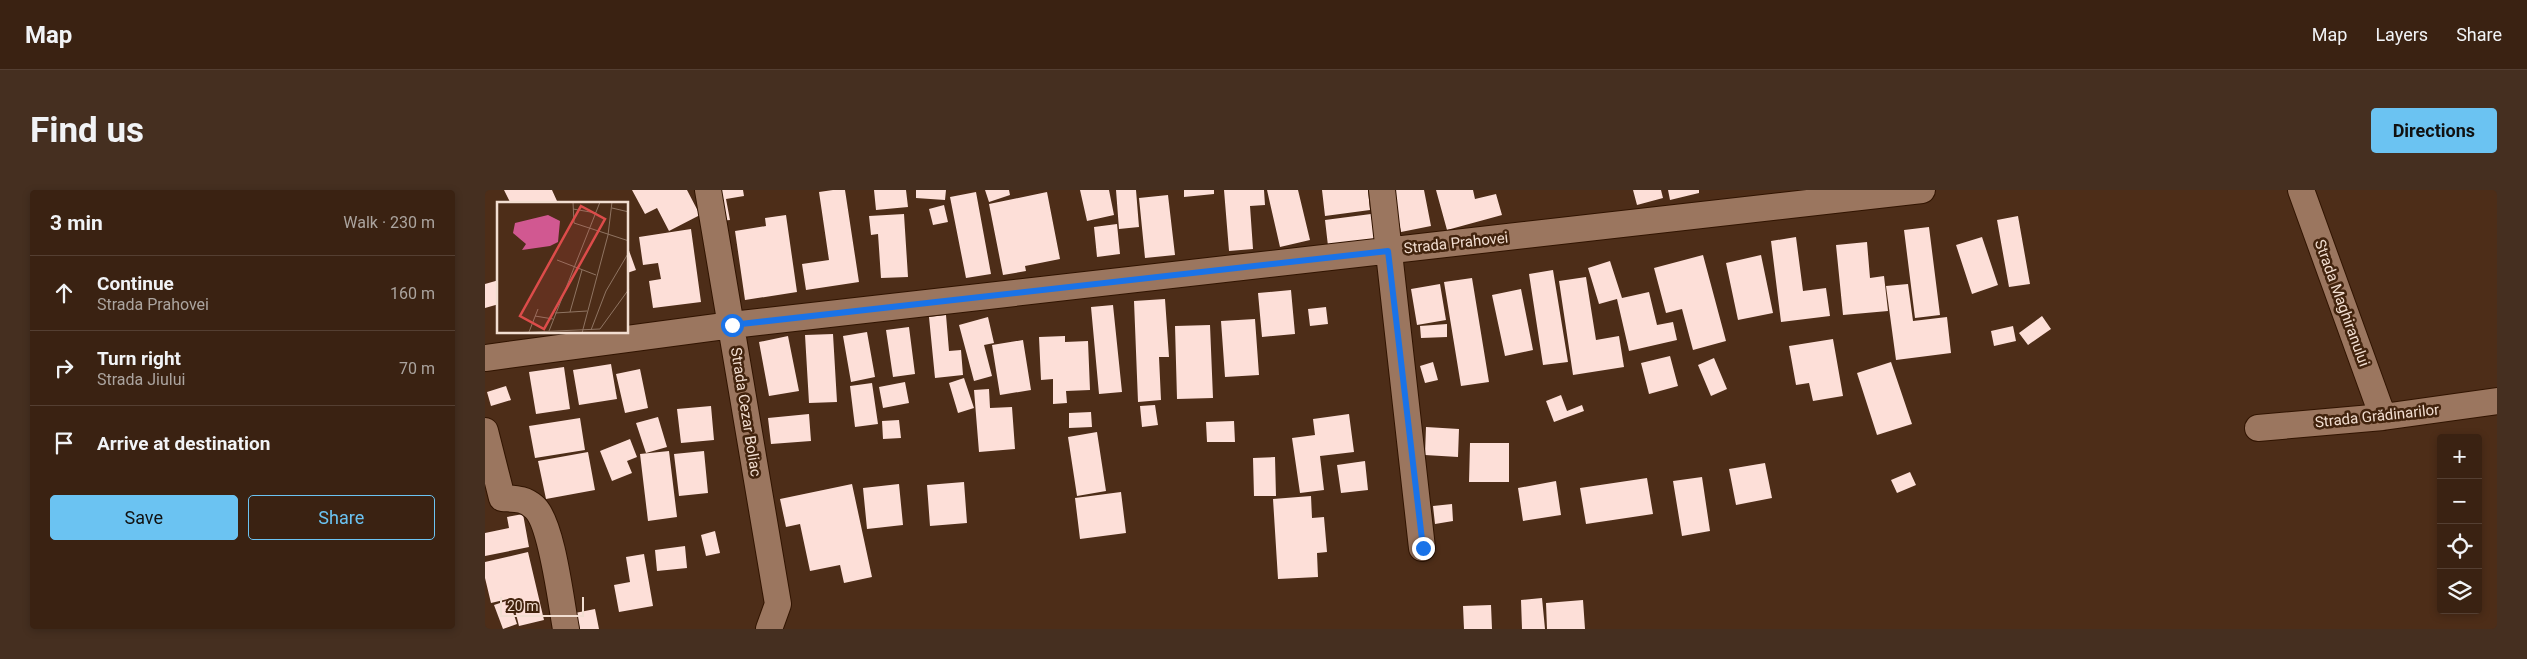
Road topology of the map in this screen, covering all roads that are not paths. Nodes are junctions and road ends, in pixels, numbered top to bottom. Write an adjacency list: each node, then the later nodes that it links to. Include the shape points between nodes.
1 (708, 190): 6 (street, Strada Cezar Boliac)
2 (1382, 190): 5 (street)
3 (1922, 190): 5 (street, Strada Prahovei)
4 (2301, 190): 9 (street, Strada Maghiranului)
5 (1388, 251): 6 (street, Strada Prahovei); 13 (street)
6 (732, 325): 7 (street, Strada Prahovei); 15 (street, Strada Cezar Boliac, via 778,604)
7 (485, 358)
8 (2497, 401): 9 (street, Strada Grădinarilor)
9 (2383, 417): 10 (street, Strada Grădinarilor)
10 (2258, 428)
11 (485, 431): 12 (street)
12 (494, 501): 14 (street, via 522,499 536,508 547,525)
13 (1423, 548)
14 (567, 629)
15 (769, 629)

